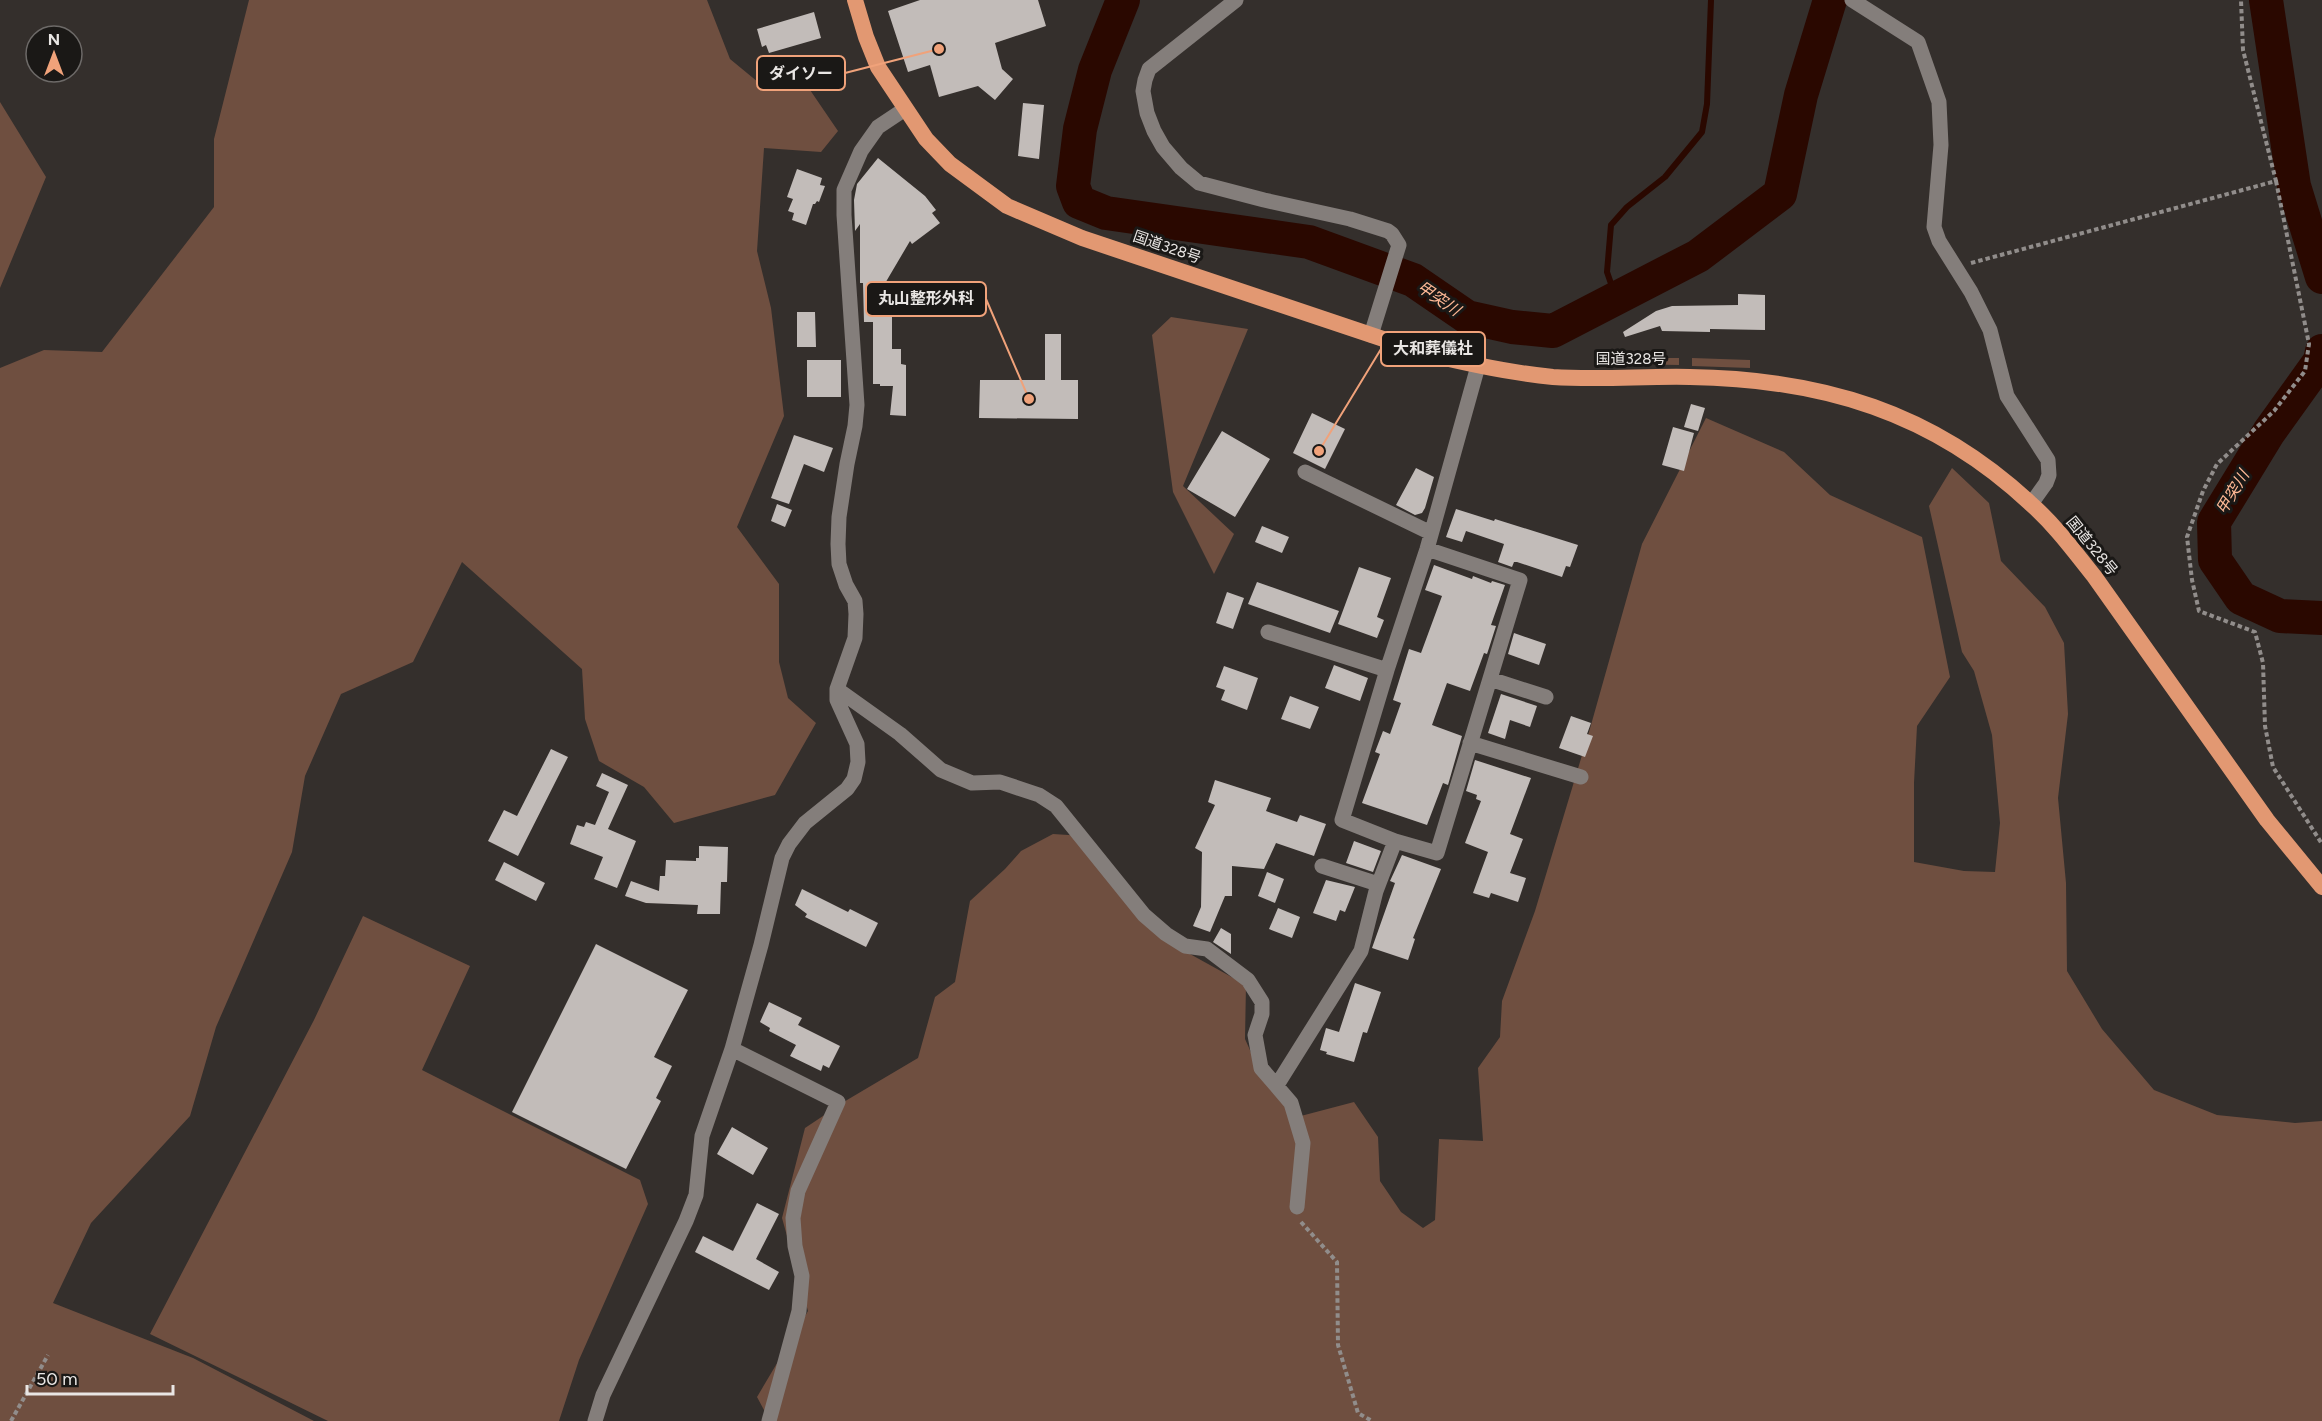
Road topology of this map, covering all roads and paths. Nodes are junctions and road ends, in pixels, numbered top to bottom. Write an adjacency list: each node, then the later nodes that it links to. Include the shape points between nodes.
1 (855, 0): 5 (highway, 国道328号, via 878,67)
2 (1236, 0): 8 (street, via 1149,69 1143,91 1147,113 1163,147 1199,183 1392,234 1399,245)
3 (1852, 0): 7 (street, via 1918,42 1940,102 1941,146 1934,227)
4 (2241, 0): 6 (path, via 2243,50)
5 (905, 109): 8 (highway, 国道328号, via 950,164 1007,206 1082,237); 17 (street, via 878,127 861,151 844,190 856,405 838,544 839,564 855,601 856,614 855,638)
6 (2276, 181): 7 (path); 22 (path, via 2309,344 2305,371 2274,411 2217,464 2187,537 2199,611 2255,632 2263,663 2265,726 2273,767)
7 (1954, 267): 11 (street, via 1990,330 2007,396 2048,460 2046,483)
8 (1373, 327): 9 (highway, 国道328号, via 1428,354)
9 (1478, 366): 11 (highway, 国道328号, via 1554,377 1691,377 1805,387 1858,400 1911,421 1956,445); 12 (street)
10 (1305, 472): 12 (street)
11 (2031, 504): 25 (highway, 国道328号, via 2094,576 2267,820)
12 (1431, 533): 13 (street)
13 (1427, 549): 15 (street); 16 (street, via 1520,580)
14 (1268, 632): 15 (street)
15 (1387, 670): 21 (street, via 1342,820)
16 (1490, 679): 18 (street); 19 (street)
17 (837, 689): 26 (street, via 840,712 857,744 854,779 805,823 782,858); 27 (street, via 900,734 941,770 972,783 1000,782 1039,795 1056,806 1144,915 1185,946 1207,949 1248,980 1262,1002 1255,1035 1261,1068)
18 (1546, 697)
19 (1470, 743): 20 (street); 21 (street, via 1437,853)
20 (1581, 777)
21 (1395, 841): 24 (street)
22 (2322, 844)
23 (1322, 866): 24 (street)
24 (1378, 884): 27 (street, via 1361,951)
25 (2322, 887)
26 (732, 1049): 31 (street, via 702,1136 696,1195 603,1395); 32 (street, via 838,1102 798,1191 793,1218 802,1276 799,1311)
27 (1277, 1085): 28 (street, via 1291,1103 1303,1143)
28 (1297, 1207): 33 (path, via 1302,1225 1337,1262 1338,1345 1358,1413)
29 (48, 1354): 30 (path)
30 (12, 1421)
31 (595, 1421)
32 (769, 1421)
33 (1372, 1421)

